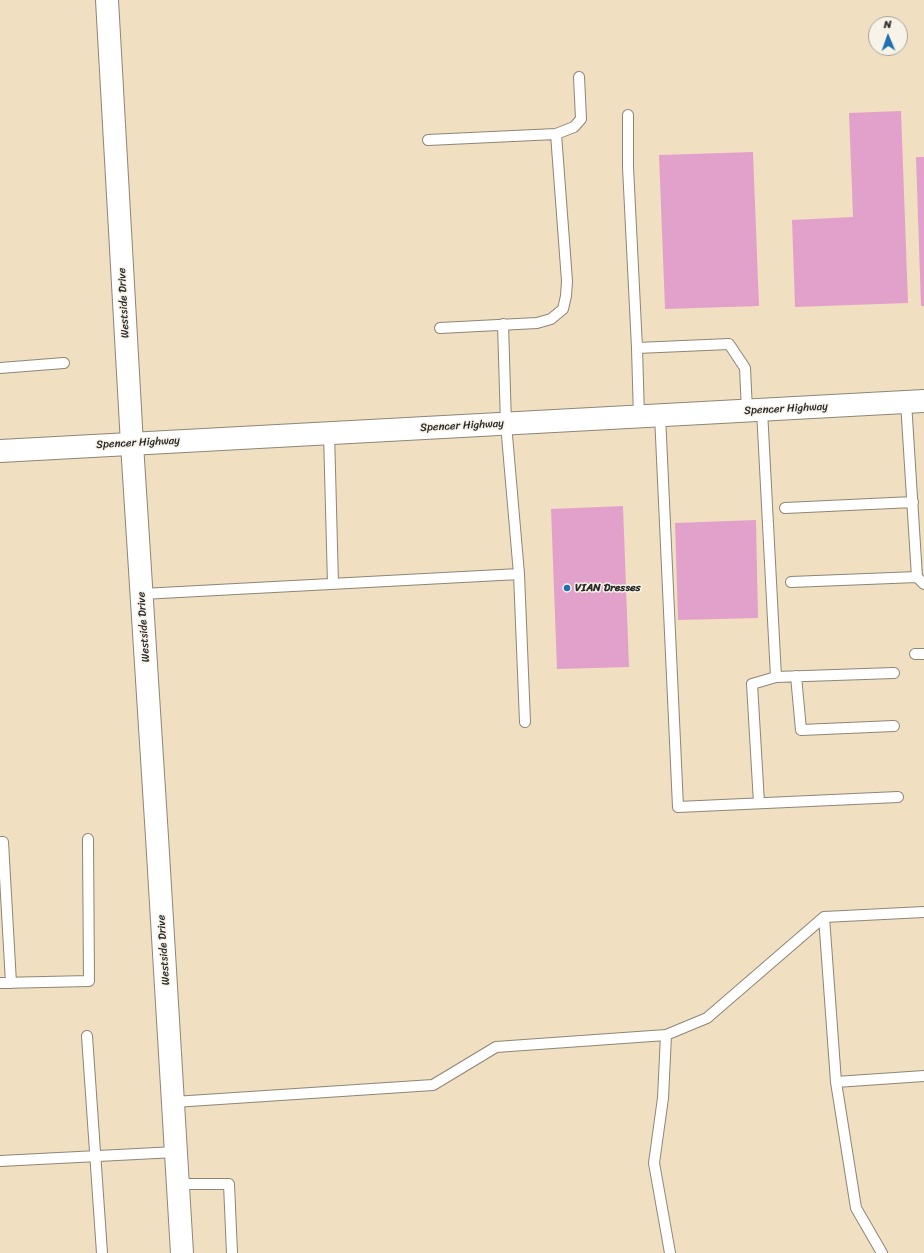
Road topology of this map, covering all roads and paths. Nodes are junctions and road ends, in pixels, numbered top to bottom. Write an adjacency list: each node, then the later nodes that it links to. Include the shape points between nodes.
1 (107, 0): 17 (street, Westside Drive)
2 (579, 77): 4 (lane, via 580,119 574,127)
3 (628, 115): 8 (lane, via 628,167)
4 (556, 134): 5 (lane); 6 (lane, via 567,281 563,309 551,319 537,323)
5 (428, 140)
6 (503, 324): 7 (lane); 15 (lane)
7 (440, 328)
8 (637, 348): 12 (lane, via 729,344 745,368); 14 (lane)
9 (64, 363): 10 (lane)
10 (0, 368)
11 (915, 402): 12 (street, Spencer Highway); 19 (lane)
12 (754, 410): 13 (street, Spencer Highway); 29 (lane)
13 (660, 415): 14 (street, Spencer Highway); 33 (lane, via 678,807)
14 (639, 416): 15 (street, Spencer Highway)
15 (506, 424): 16 (street, Spencer Highway); 22 (lane)
16 (329, 433): 17 (street, Spencer Highway); 25 (lane)
17 (132, 444): 18 (street, Spencer Highway); 26 (street, Westside Drive)
18 (0, 451)
19 (913, 505): 20 (lane); 21 (lane); 23 (lane)
20 (785, 508)
21 (924, 508)
22 (519, 574): 25 (lane); 30 (lane)
23 (921, 580): 24 (lane)
24 (791, 582)
25 (333, 584): 26 (lane)
26 (142, 594): 44 (street, Westside Drive)
27 (894, 673): 28 (lane)
28 (796, 676): 29 (lane); 31 (lane, via 801,730)
29 (776, 677): 33 (lane, via 752,684)
30 (525, 722)
31 (894, 726)
32 (898, 797): 33 (lane)
33 (759, 803)
34 (88, 839): 39 (lane, via 89,981)
35 (0, 842): 39 (lane, via 3,842)
36 (924, 912): 37 (lane)
37 (824, 917): 40 (lane, via 707,1018); 43 (lane)
38 (0, 983): 39 (lane)
39 (11, 983)
40 (666, 1035): 44 (lane, via 496,1047 433,1085); 52 (lane, via 663,1098 654,1163)
41 (87, 1036): 46 (lane)
42 (924, 1076): 43 (lane)
43 (836, 1082): 53 (lane, via 856,1208)
44 (174, 1102): 45 (street, Westside Drive)
45 (176, 1152): 46 (lane); 48 (street, Westside Drive)
46 (96, 1156): 47 (lane); 49 (lane)
47 (0, 1160)
48 (178, 1184): 50 (street, Westside Drive); 51 (lane, via 229,1184)
49 (102, 1253)
50 (182, 1253)
51 (232, 1253)
52 (670, 1253)
53 (882, 1253)

